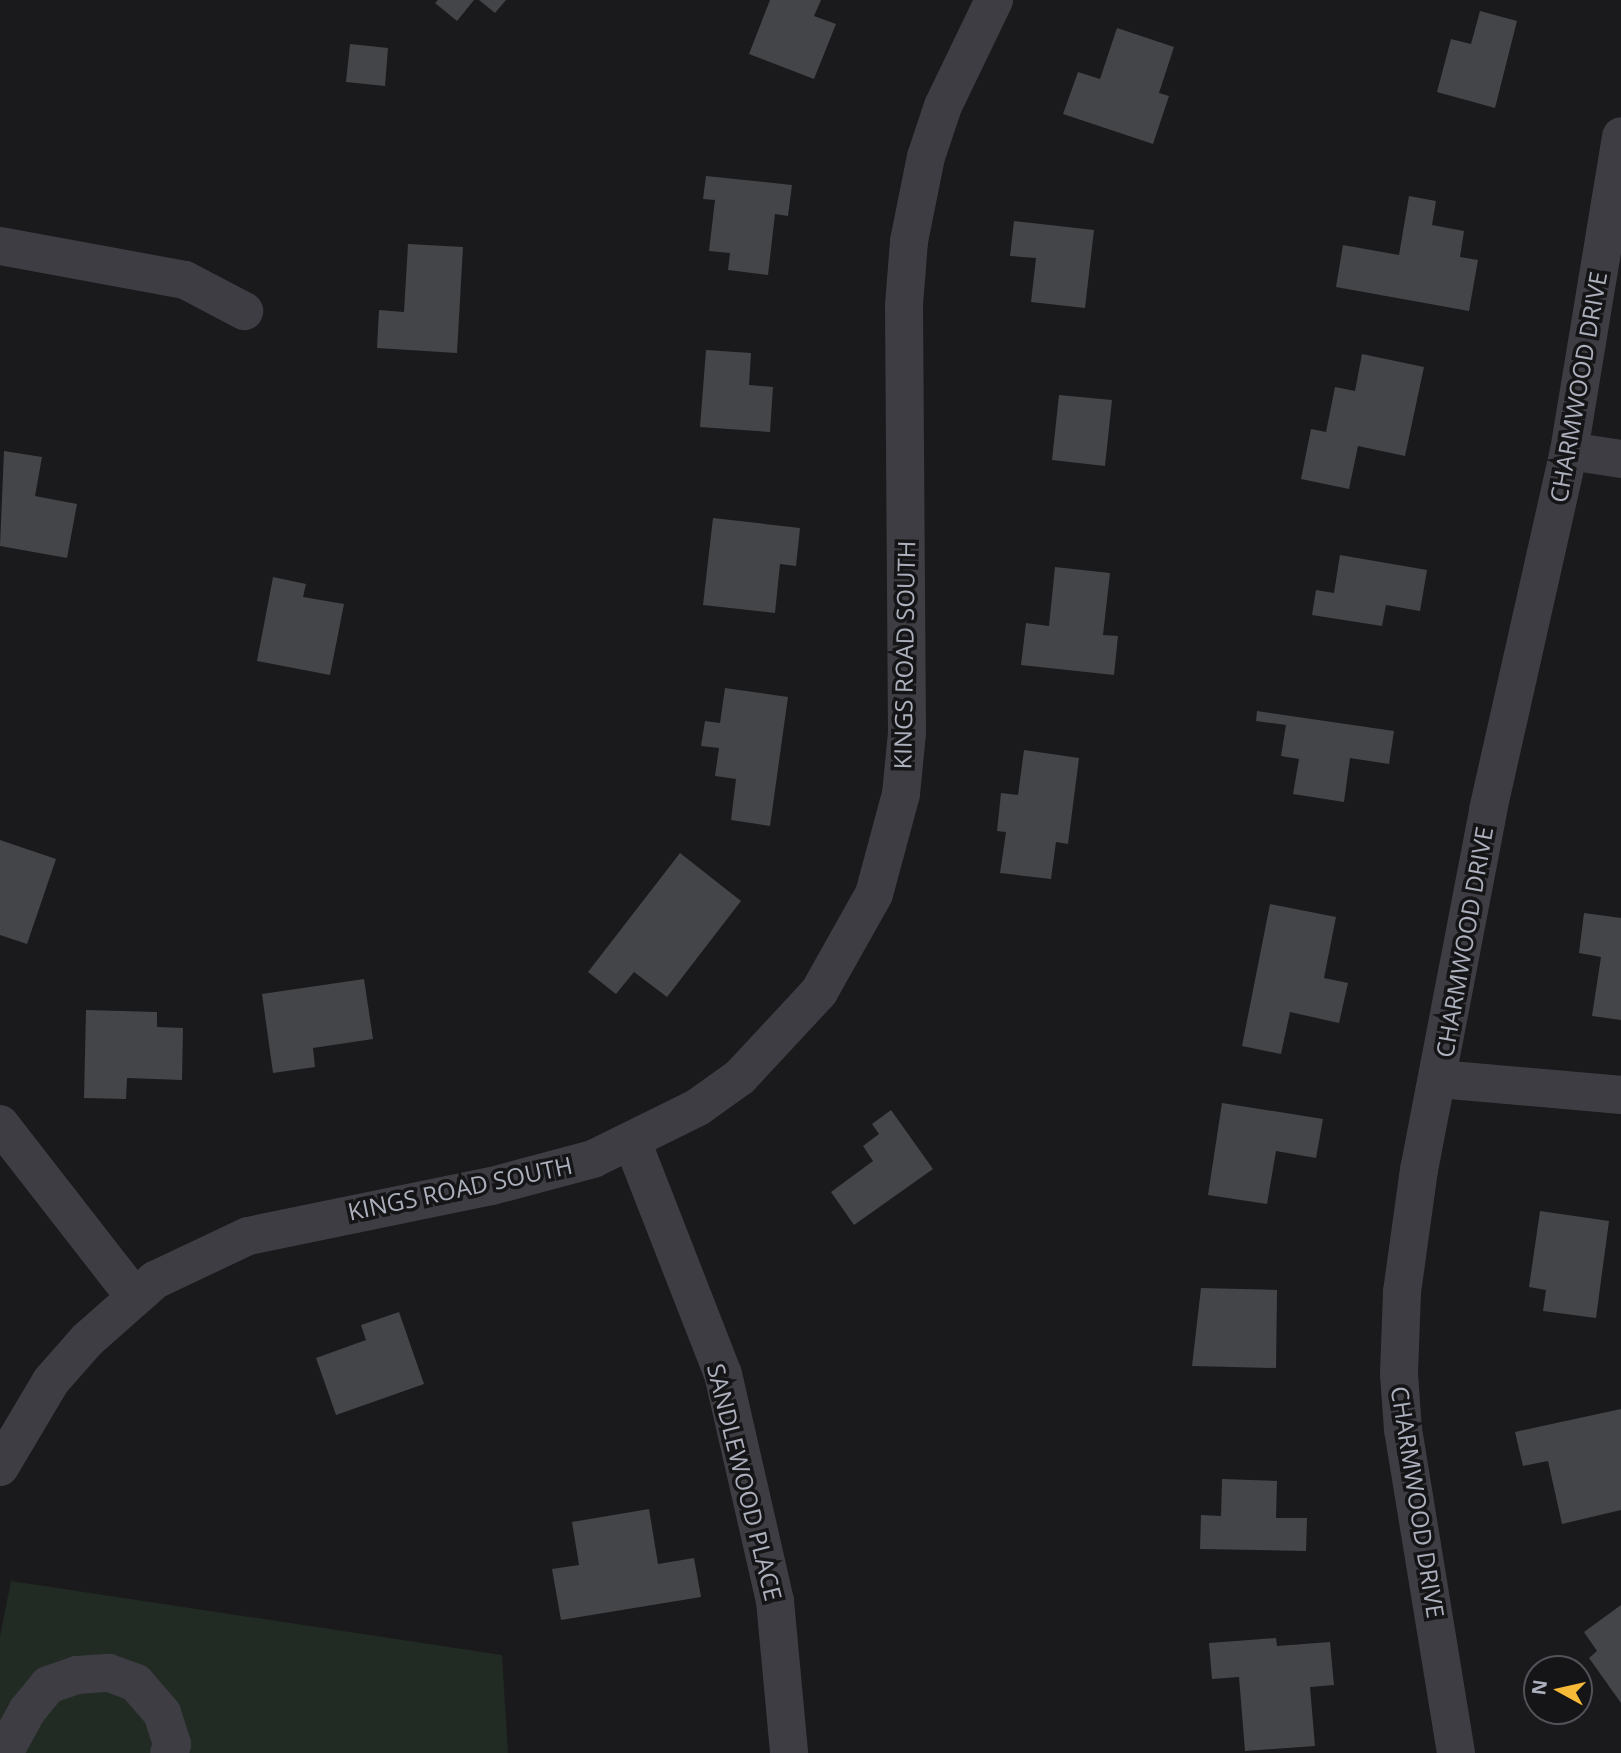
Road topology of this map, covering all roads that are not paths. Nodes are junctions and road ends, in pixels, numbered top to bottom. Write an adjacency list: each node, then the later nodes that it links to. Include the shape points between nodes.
1 (994, 0): 10 (street, KINGS ROAD SOUTH, via 943,106 926,157 909,241 904,305 907,733 901,794 874,894 826,981 790,1028 740,1077 698,1107)
2 (1621, 136): 5 (street, CHARMWOOD DRIVE)
3 (0, 246): 4 (street, via 186,280)
4 (244, 311)
5 (1569, 451): 6 (street); 7 (street, CHARMWOOD DRIVE, via 1488,810)
6 (1621, 459)
7 (1439, 1079): 8 (street); 16 (street, CHARMWOOD DRIVE, via 1412,1225 1399,1374 1411,1485)
8 (1621, 1095)
9 (0, 1124): 11 (street)
10 (632, 1142): 11 (street, KINGS ROAD SOUTH, via 593,1159 492,1186 248,1236 189,1261); 15 (street, SANDLEWOOD PLACE, via 723,1374 775,1601)
11 (134, 1296): 12 (street, KINGS ROAD SOUTH, via 51,1381 14,1436)
12 (0, 1467)
13 (5, 1753): 14 (street, via 27,1711 48,1685 77,1675 108,1673 135,1683 162,1713 172,1744)
14 (169, 1753)
15 (789, 1753)
16 (1456, 1753)

